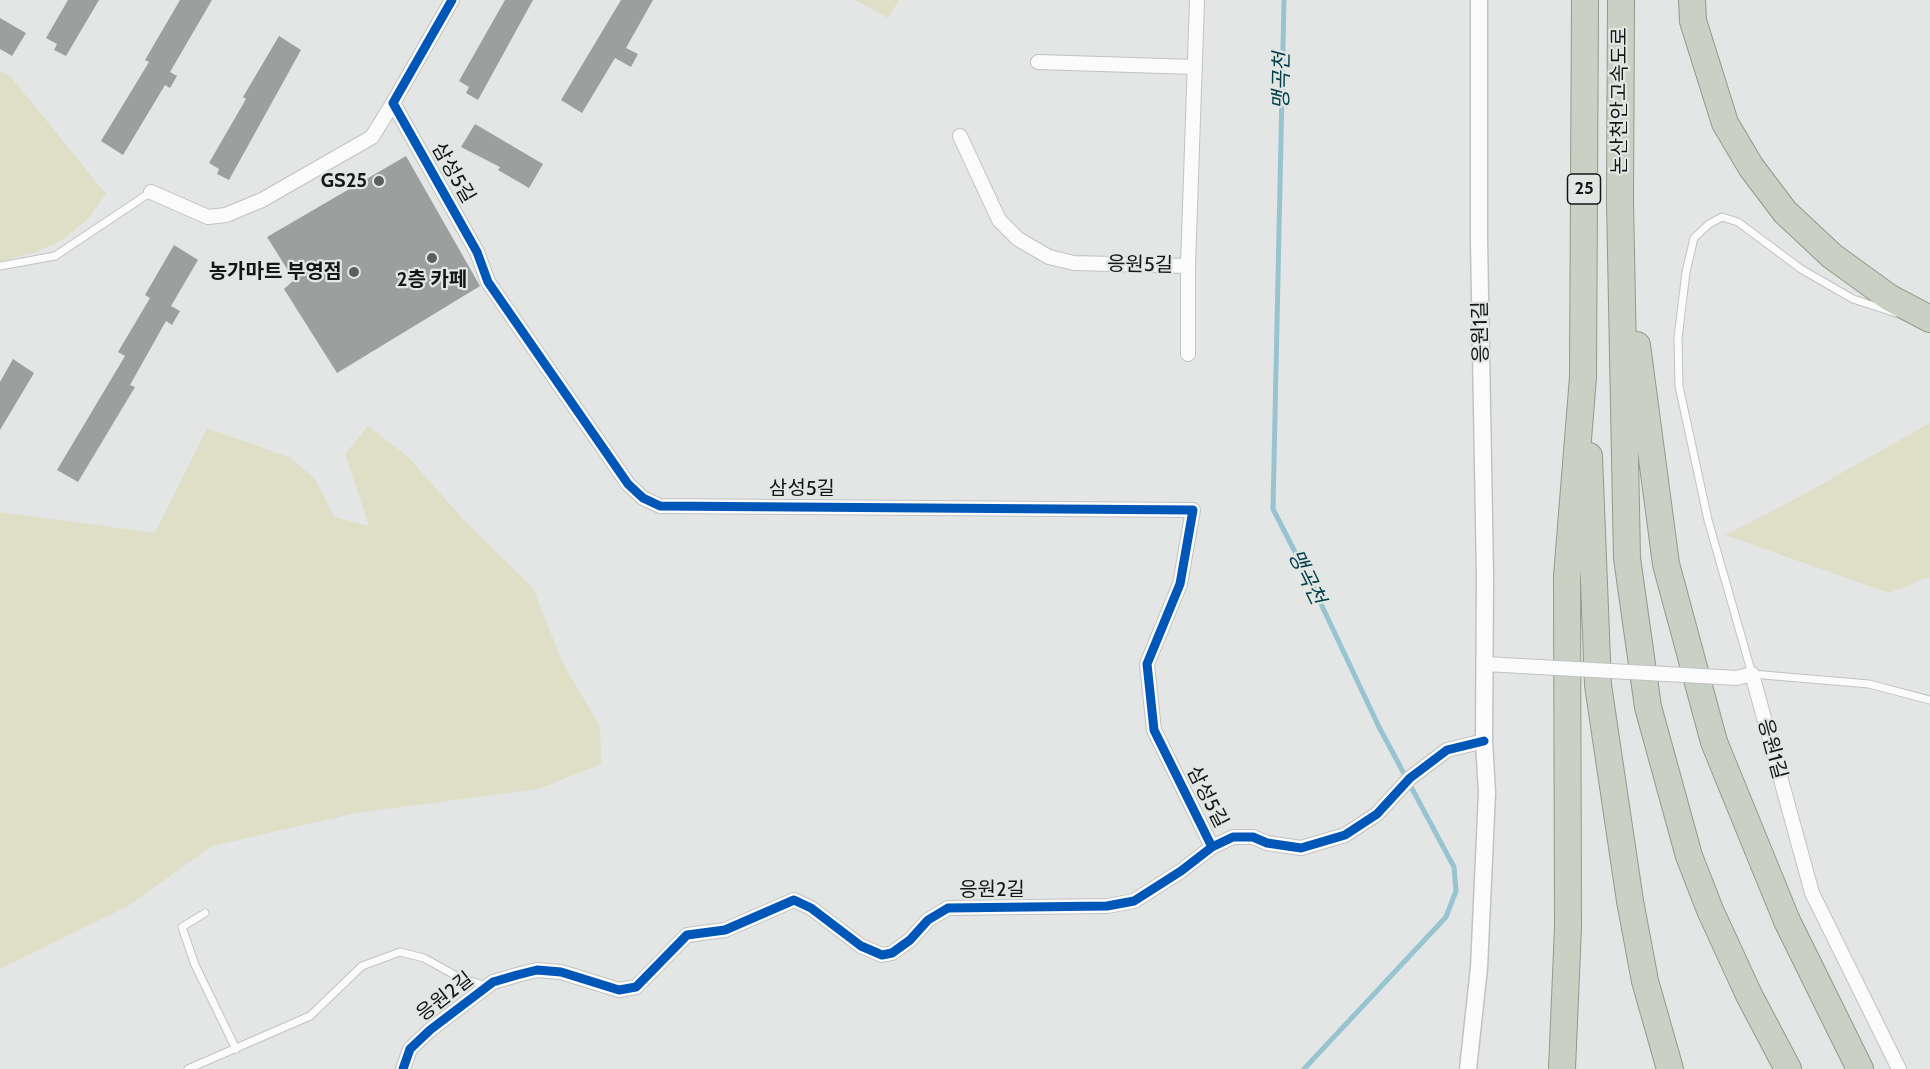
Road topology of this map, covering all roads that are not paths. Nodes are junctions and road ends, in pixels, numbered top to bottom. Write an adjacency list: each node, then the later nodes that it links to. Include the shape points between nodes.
1 (452, 0): 9 (street)
2 (1197, 0): 8 (street, 응원5길)
3 (1479, 0): 18 (street, 응원1길)
4 (1585, 0): 17 (highway, 논산천안고속도로 / 25)
5 (1621, 0): 12 (highway, 논산천안고속도로 / 25)
6 (1692, 0): 15 (highway, via 1693,21 1725,123 1751,167 1785,212 1832,256 1890,298)
7 (1038, 62): 8 (street)
8 (1194, 67): 14 (street, 응원5길)
9 (393, 103): 11 (street, via 372,137 262,200 226,215 208,217); 22 (street, 삼성5길, via 477,252 488,282 628,484 652,503 1193,510 1180,584 1147,664 1154,730)
10 (960, 136): 14 (street, 응원5길, via 999,220 1018,239 1049,257 1074,263)
11 (151, 192): 13 (lane, via 55,256)
12 (1620, 202): 31 (highway, via 1627,558 1648,707 1701,888 1749,995); 32 (highway, via 1666,564 1714,742 1787,921)
13 (0, 266)
14 (1188, 266): 16 (street)
15 (1930, 320): 19 (lane, via 1853,299 1801,268 1738,222 1722,217 1694,238 1678,338 1679,386 1708,520)
16 (1188, 354)
17 (1583, 377): 29 (highway, via 1567,576 1568,927); 30 (highway, via 1592,484 1598,685 1630,901 1645,981)
18 (1485, 664): 19 (street, bridge, via 1737,678); 21 (street, 응원1길)
19 (1752, 674): 20 (lane, via 1869,684); 33 (street, 응원1길, via 1812,893)
20 (1930, 700)
21 (1484, 741): 22 (street, 응원2길, via 1447,750 1416,774 1377,814 1345,835 1301,848 1253,837 1233,837); 28 (street, 응원1길, via 1488,793 1479,968)
22 (1212, 847): 24 (street, 응원2길, via 1134,901 1096,907 948,908 928,920 910,940 882,955 861,946 812,908 794,900 725,930 687,936 636,987 619,990 561,972 537,970)
23 (205, 913): 25 (lane, via 182,927 195,965)
24 (488, 986): 25 (lane, via 460,978 424,958 400,952 362,966 310,1016); 27 (street, 응원2길, via 410,1049)
25 (236, 1049): 26 (lane)
26 (188, 1069)
27 (403, 1069)
28 (1468, 1069)
29 (1562, 1069)
30 (1670, 1069)
31 (1788, 1069)
32 (1860, 1069)
33 (1899, 1069)

